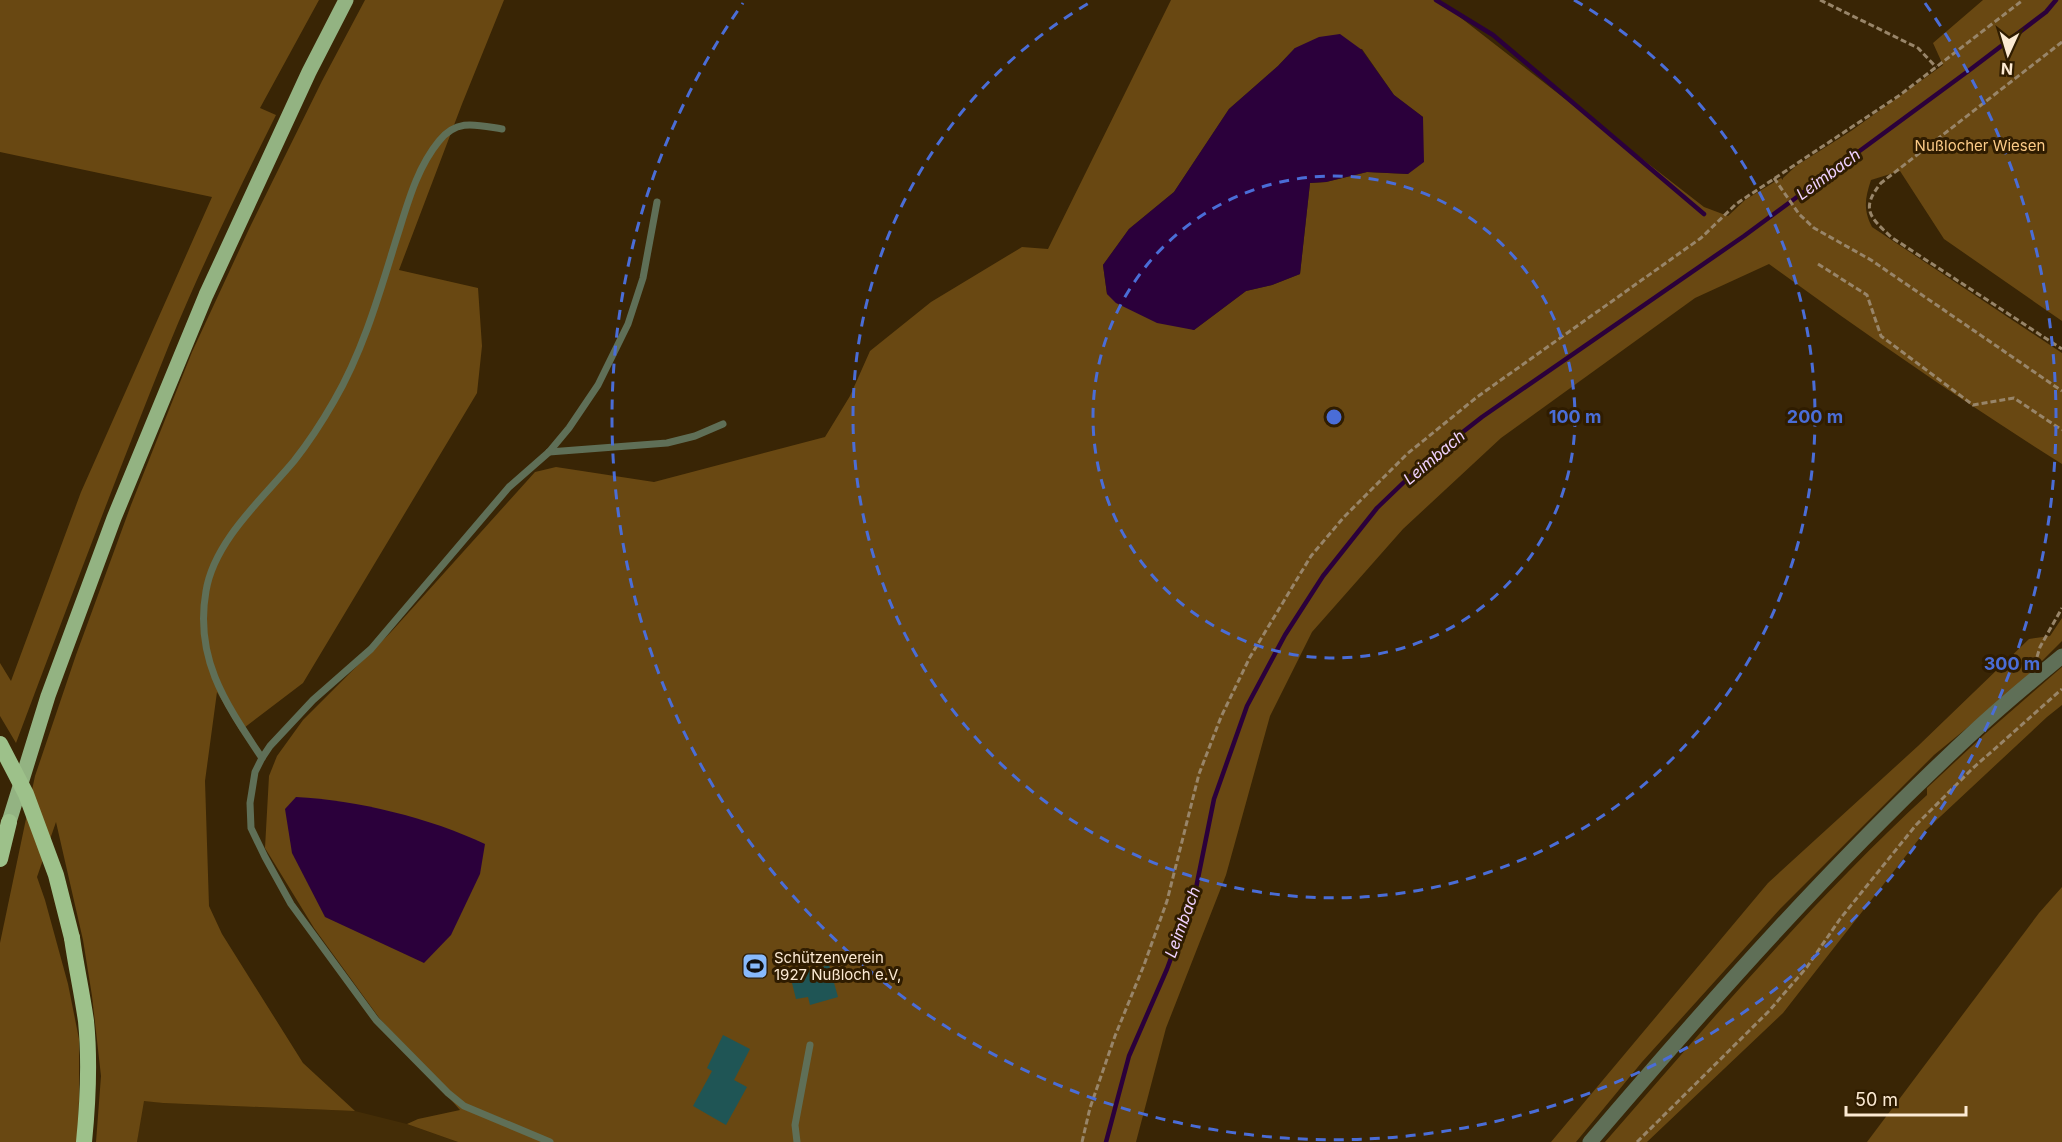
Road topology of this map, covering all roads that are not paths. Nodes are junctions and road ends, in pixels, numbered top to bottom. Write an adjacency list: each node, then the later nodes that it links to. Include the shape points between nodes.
1 (346, 0): 9 (main road, via 206,295 118,508 48,696)
2 (502, 129): 8 (lane, via 457,126 439,141 427,159 414,186 364,338 340,390 306,446 233,533 208,575 204,612 212,674)
3 (657, 202): 5 (lane, via 643,278 628,324 598,385)
4 (723, 424): 5 (lane, via 667,443)
5 (549, 452): 8 (lane, via 509,487 377,642 313,700)
6 (2062, 656): 16 (street, via 1957,748 1816,888 1699,1014)
7 (0, 744): 13 (highway, bridge, via 26,794 56,875 72,938 86,1020 88,1105)
8 (262, 758): 14 (lane, via 255,772 250,803 251,828 291,904 376,1020 464,1106)
9 (9, 822): 10 (highway); 11 (highway)
10 (0, 850)
11 (0, 859)
12 (810, 1046): 15 (lane, via 795,1125)
13 (84, 1142)
14 (550, 1142)
15 (797, 1142)
16 (1590, 1142)

